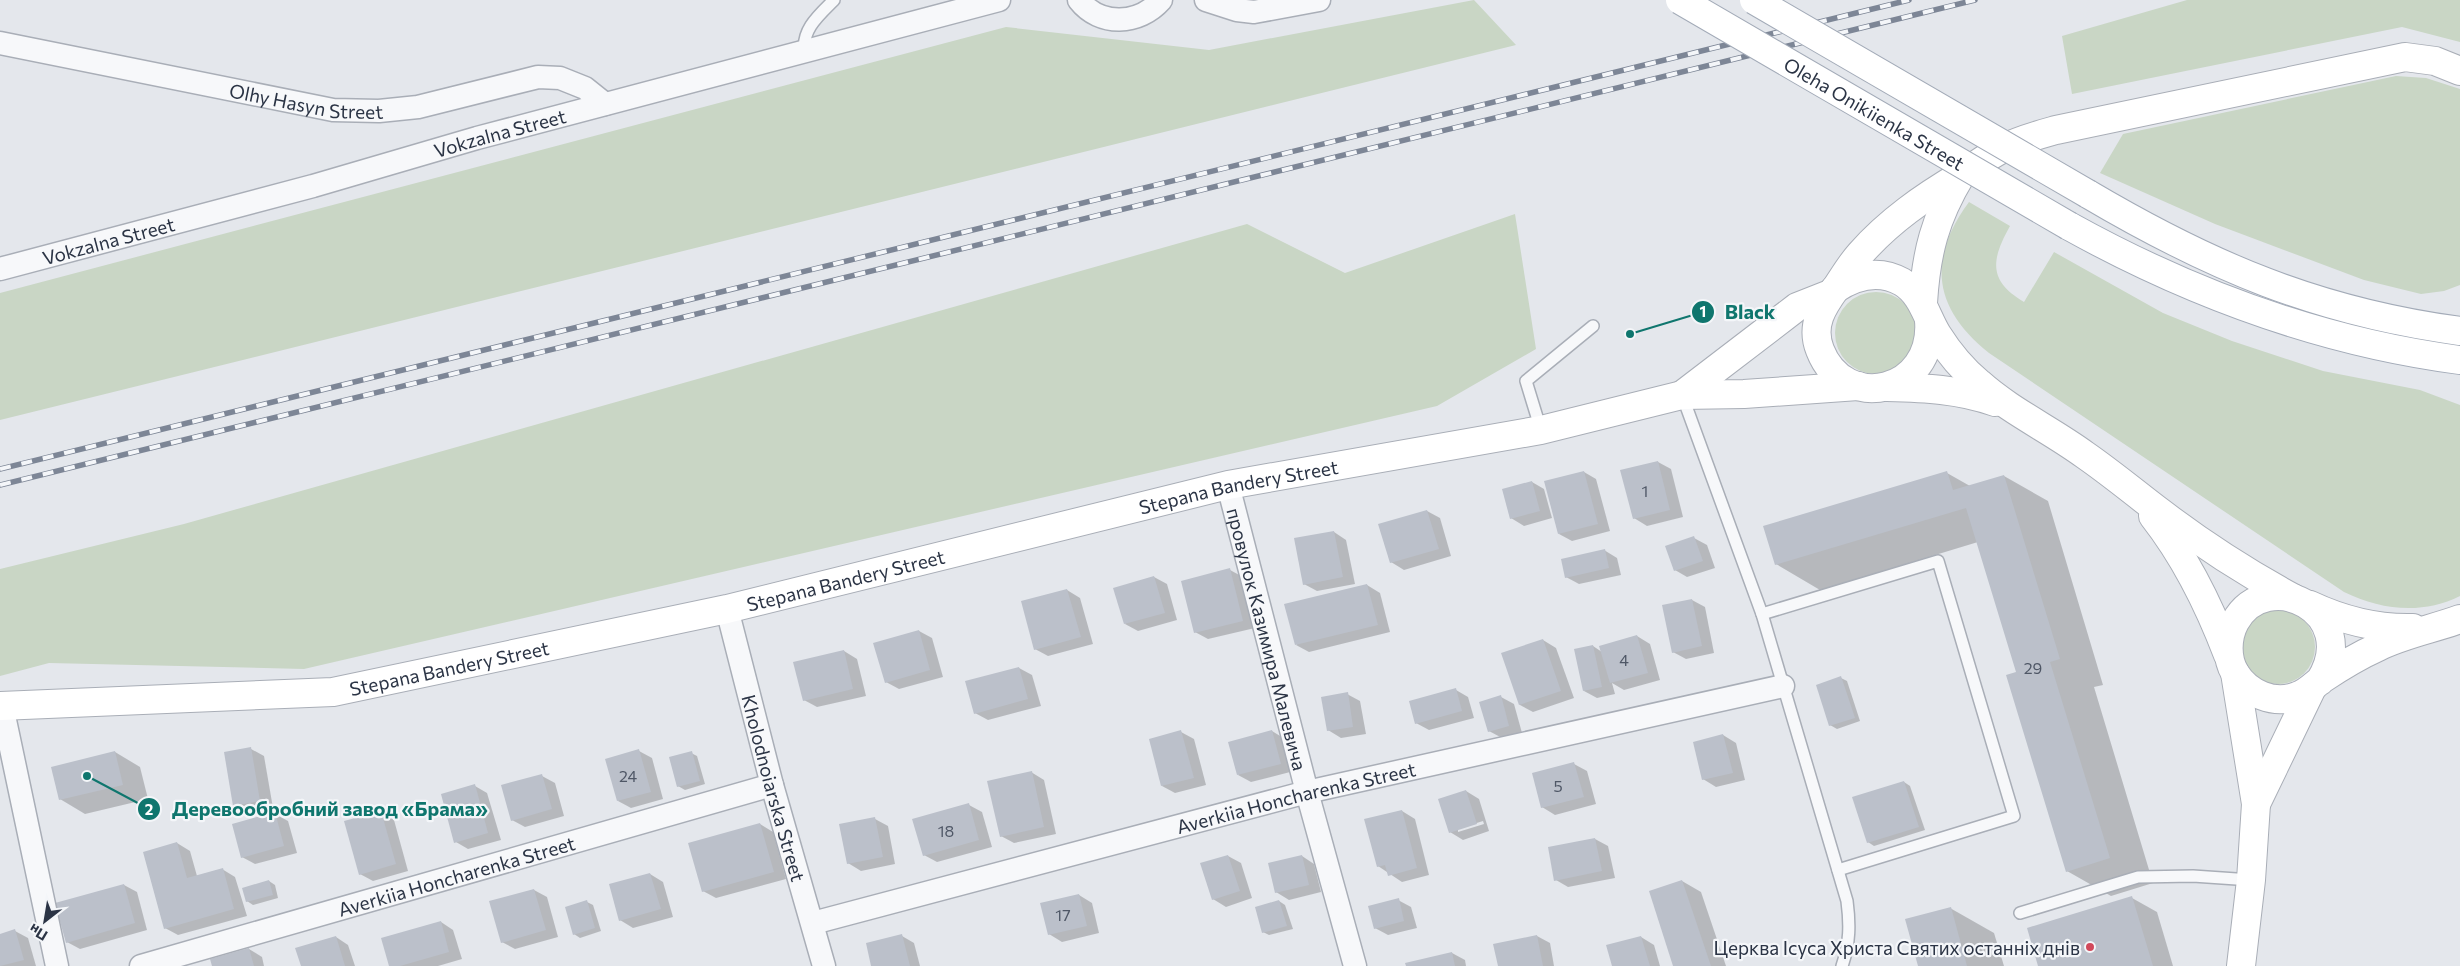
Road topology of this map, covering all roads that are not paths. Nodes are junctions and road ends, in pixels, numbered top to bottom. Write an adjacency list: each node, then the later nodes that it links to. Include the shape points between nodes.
1 (834, 0): 10 (lane, via 806,32)
2 (999, 0): 10 (street, Vokzalna Street)
3 (1079, 0): 4 (street, via 1095,14 1120,20 1146,13)
4 (1161, 0)
5 (1206, 0): 6 (street, via 1254,12)
6 (1319, 0)
7 (1680, 0): 21 (main road, Oleha Onikiienka Street, bridge, via 2106,247 2249,308 2328,333)
8 (1754, 0): 18 (main road, Oleha Onikiienka Street, bridge, via 2146,229 2248,277 2311,299)
9 (0, 43): 12 (street, Olhy Hasyn Street, via 333,110 379,111 418,107 538,76 560,78 585,88)
10 (805, 52): 12 (street, Vokzalna Street)
11 (2460, 71): 13 (main road, via 2435,61 2405,57 2363,64 2056,130 2003,148)
12 (605, 104): 14 (street, Vokzalna Street)
13 (1962, 174): 15 (main road, via 1932,191 1886,226); 16 (main road, via 1945,202 1930,242 1926,262)
14 (0, 269)
15 (1832, 292): 16 (main road, via 1847,281 1875,274 1889,277 1914,291); 24 (main road, via 1822,306 1818,320 1819,348 1834,372); 25 (main road, Stepana Bandery Street, via 1798,307)
16 (1926, 312): 24 (main road, via 1928,346 1916,369 1895,384); 26 (main road, via 1945,346 1969,374)
17 (2460, 315): 18 (main road)
18 (2412, 325): 20 (main road, Oleha Onikiienka Street)
19 (1593, 326): 27 (lane, via 1526,381)
20 (2460, 332)
21 (2424, 354): 22 (main road); 23 (main road)
22 (2460, 360)
23 (2460, 373)
24 (1870, 387): 25 (main road, Stepana Bandery Street); 26 (main road, via 1955,391)
25 (1682, 395): 27 (main road, Stepana Bandery Street); 32 (lane)
26 (2015, 409): 29 (main road, via 2077,449)
27 (1541, 430): 28 (main road, Stepana Bandery Street)
28 (1228, 485): 31 (main road, Stepana Bandery Street); 40 (street, провулок Казимира Малевича)
29 (2131, 490): 30 (main road, via 2222,556); 35 (main road, via 2166,533 2196,581 2211,610)
30 (2299, 601): 34 (main road, via 2362,625); 35 (main road, via 2280,596 2267,598 2244,611 2230,634); 36 (main road, via 2324,621 2332,645 2329,664)
31 (727, 609): 38 (main road, Stepana Bandery Street, via 333,692); 39 (street, Kholodnoiarska Street)
32 (1762, 614): 37 (lane); 42 (lane, via 1938,561 2014,816)
33 (2460, 619): 34 (main road)
34 (2427, 628): 36 (main road, via 2368,652)
35 (2232, 666): 36 (main road, via 2244,684 2269,698 2298,696); 41 (main road)
36 (2315, 685): 41 (main road)
37 (1783, 686): 40 (street, Averkiia Honcharenka Street); 42 (lane)
38 (1, 706): 46 (street)
39 (772, 785): 45 (street, Kholodnoiarska Street); 47 (street, Averkiia Honcharenka Street)
40 (1308, 792): 45 (street, Averkiia Honcharenka Street); 49 (street, провулок Казимира Малевича)
41 (2256, 804): 43 (main road)
42 (1838, 870): 50 (lane, via 1851,926)
43 (2251, 880): 44 (lane, via 2138,877); 51 (main road)
44 (2020, 913)
45 (813, 923): 48 (street, Kholodnoiarska Street)
46 (57, 966)
47 (141, 966)
48 (824, 966)
49 (1355, 966)
50 (1842, 966)
51 (2241, 966)

